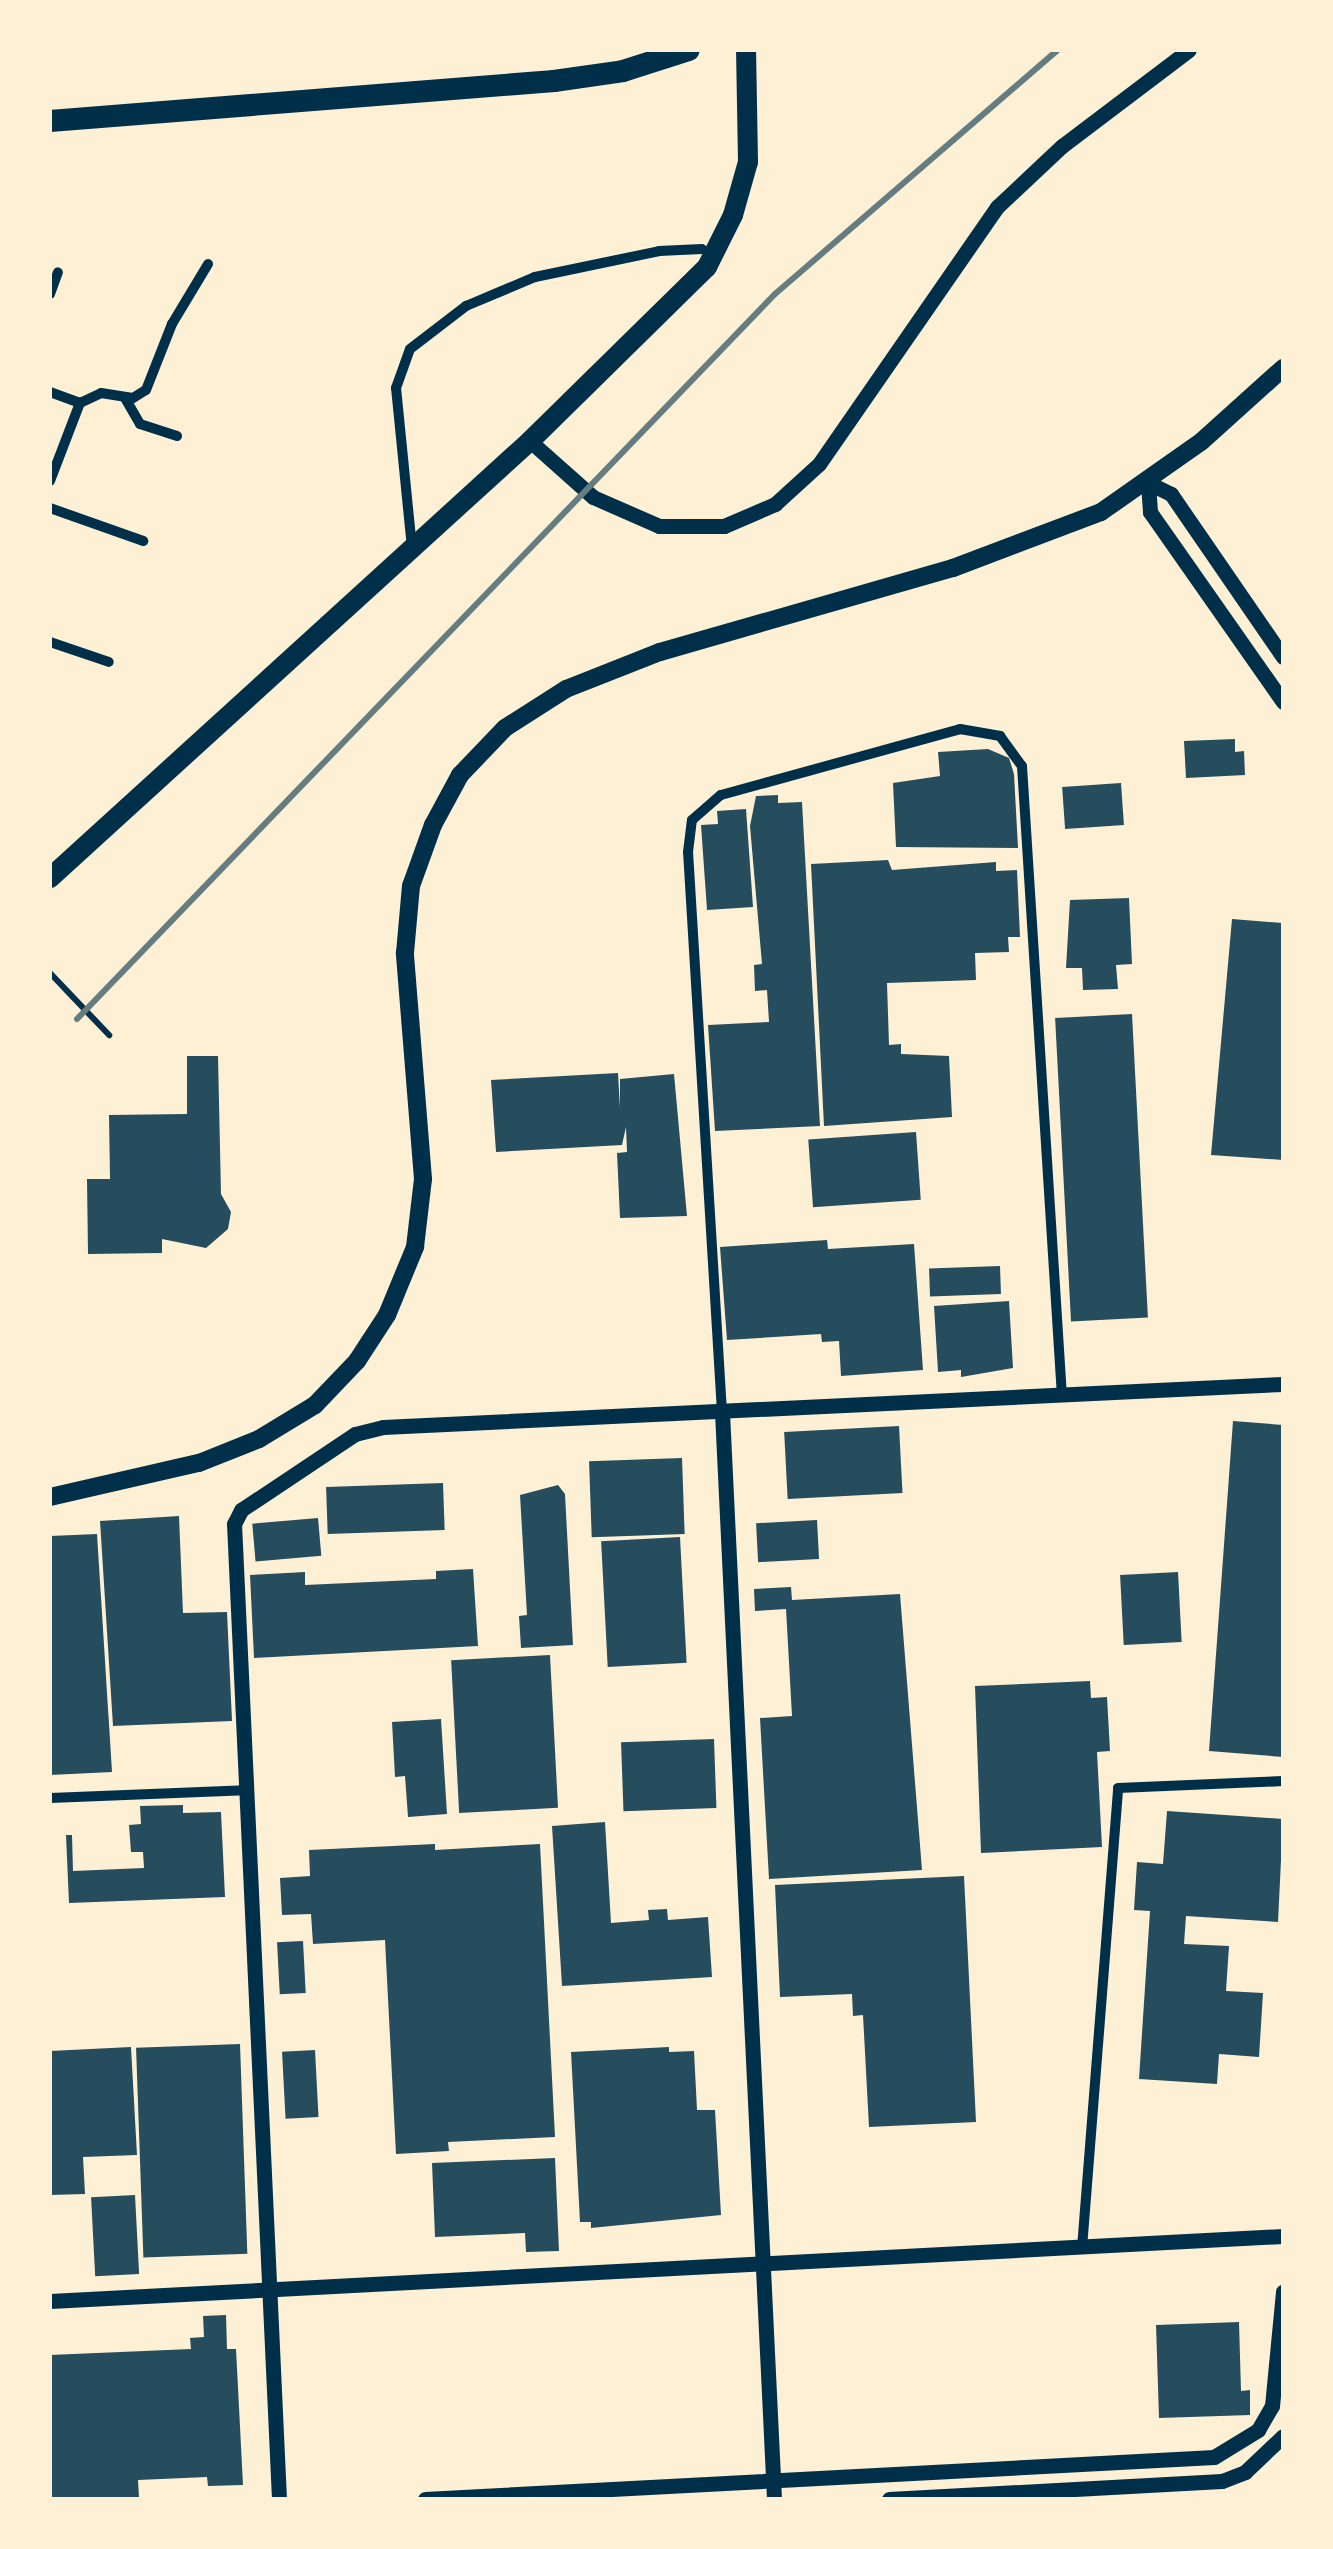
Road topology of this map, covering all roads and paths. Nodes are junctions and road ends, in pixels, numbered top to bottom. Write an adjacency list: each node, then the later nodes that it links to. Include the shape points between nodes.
1 (689, 50): 4 (highway, via 623,70 519,85)
2 (746, 50): 14 (highway, via 748,162 734,215 707,267)
3 (1189, 50): 14 (street, via 1062,146 997,207 819,464 775,504 724,526 676,530 608,505 568,479)
4 (50, 120)
5 (702, 250): 19 (street, via 659,251 535,277 466,306 410,349 396,388)
6 (208, 264): 11 (street, via 172,324 146,390)
7 (58, 272): 8 (street)
8 (50, 294)
9 (1283, 368): 16 (main road)
10 (50, 392): 12 (street)
11 (125, 398): 12 (street, via 100,393); 13 (street, via 140,424)
12 (80, 402): 15 (street)
13 (177, 436)
14 (530, 441): 19 (highway)
15 (50, 481)
16 (1148, 484): 21 (street, via 1171,494); 23 (street, via 1150,512); 30 (main road, via 1038,540 660,652 566,689 505,728 460,775 411,886 405,953 423,1179 415,1247 387,1315 315,1405 258,1439 199,1463)
17 (50, 508): 18 (street)
18 (143, 541)
19 (412, 550): 24 (highway)
20 (50, 642): 22 (street)
21 (1283, 657)
22 (109, 662)
23 (1283, 702)
24 (50, 878)
25 (53, 976): 26 (lane)
26 (109, 1035)
27 (1283, 1384): 28 (street)
28 (1062, 1399): 29 (street); 29 (street, via 1022,766 1000,736 960,729 720,795 692,820 688,852)
29 (722, 1412): 32 (street, via 383,1427 356,1434 245,1506 234,1524); 36 (street)
30 (50, 1497)
31 (1283, 1781): 35 (street, via 1118,1788)
32 (245, 1790): 33 (street); 37 (street)
33 (50, 1798)
34 (1283, 2236): 35 (street)
35 (1082, 2248): 36 (street)
36 (762, 2264): 37 (street); 41 (street)
37 (267, 2288): 39 (street); 42 (street)
38 (1283, 2292): 41 (street, via 1272,2406 1258,2430 1214,2456)
39 (50, 2301)
40 (1283, 2436): 45 (street, via 1245,2472 1222,2481)
41 (773, 2482): 43 (street); 44 (street)
42 (279, 2499)
43 (425, 2499)
44 (774, 2499)
45 (889, 2499)

